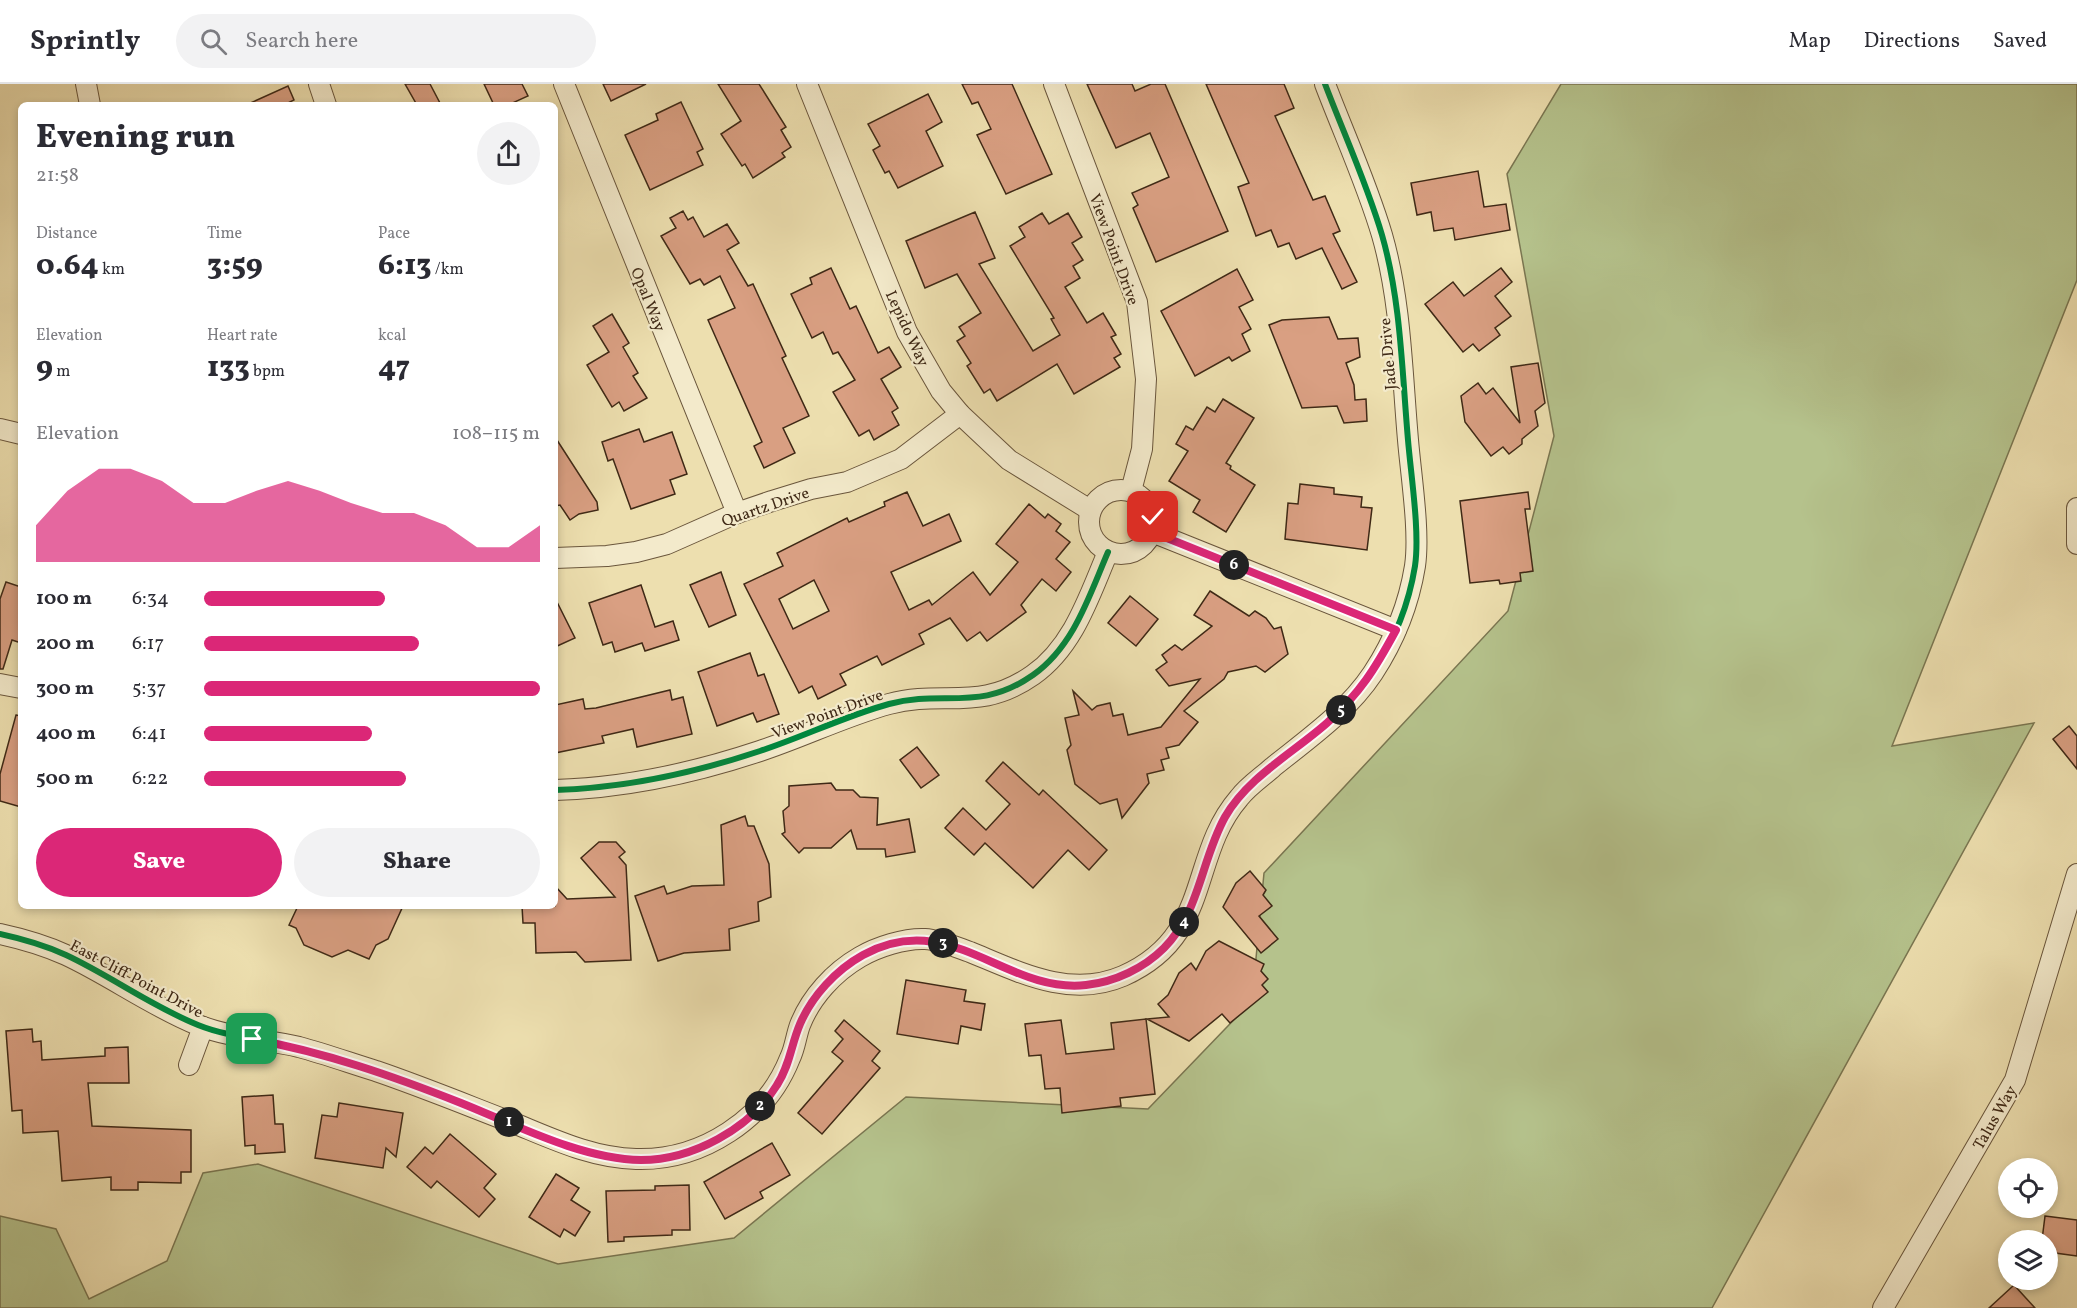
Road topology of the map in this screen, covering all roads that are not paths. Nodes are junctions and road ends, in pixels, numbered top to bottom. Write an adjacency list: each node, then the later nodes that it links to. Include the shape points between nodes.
1 (86, 84): 7 (street)
2 (319, 84): 8 (street)
3 (564, 84): 15 (street, Opal Way)
4 (807, 84): 9 (street, Lepido Way, via 907,332 941,391)
5 (1054, 84): 12 (street, View Point Drive, via 1137,302 1146,379 1142,449)
6 (1324, 84): 20 (street, Jade Drive, via 1382,234 1396,300 1416,560)
7 (89, 102)
8 (325, 102)
9 (960, 414): 14 (street, Lepido Way, via 1009,460); 15 (street, Quartz Drive, via 902,459 874,472)
10 (0, 429): 11 (street)
11 (18, 433)
12 (1131, 491): 14 (street, via 1108,492); 16 (street, via 1150,507)
13 (2077, 508): 17 (street)
14 (1090, 510): 18 (street, via 1090,533)
15 (737, 513): 19 (street, Quartz Drive, via 667,544 636,552)
16 (1152, 532): 18 (street, via 1140,549 1130,554); 20 (street)
17 (2077, 544)
18 (1108, 552): 23 (street, View Point Drive, via 1076,627 1035,674 1009,690 977,699 917,699 889,704 705,768 643,782)
19 (558, 558)
20 (1396, 630): 29 (street, Jade Drive, via 1372,674 1351,700 1240,796 1225,818 1184,924 1143,965 1119,978 1087,985 1061,985 924,939 864,954 837,973 816,996 776,1087)
21 (0, 684): 22 (street)
22 (18, 687)
23 (558, 790)
24 (2077, 874): 25 (street, Talus Way)
25 (2072, 907): 30 (street, Talus Way, via 2016,1080)
26 (0, 934): 27 (street, East Cliff Point Drive, via 64,954)
27 (203, 1028): 28 (street); 29 (street, East Cliff Point Drive, via 298,1047 377,1072 575,1148 609,1157 642,1160 673,1156)
28 (189, 1065)
29 (740, 1126)
30 (1883, 1308)

